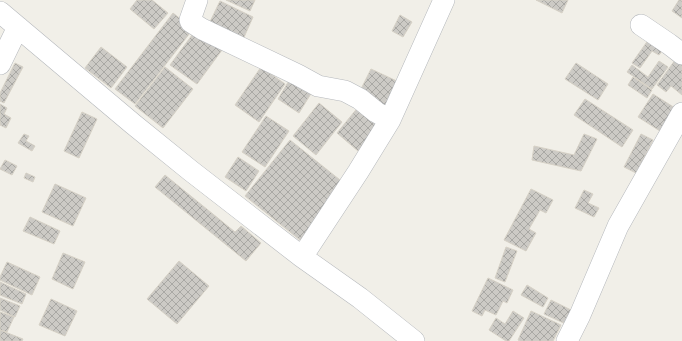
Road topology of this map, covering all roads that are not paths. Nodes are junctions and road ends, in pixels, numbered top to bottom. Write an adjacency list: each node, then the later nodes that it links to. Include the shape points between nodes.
1 (197, 0): 9 (street, via 190,20 202,29 318,86 345,91)
2 (444, 0): 9 (street)
3 (0, 12): 5 (street)
4 (641, 25): 6 (street)
5 (18, 27): 7 (street); 10 (street, via 191,171)
6 (682, 54)
7 (0, 64)
8 (682, 113): 12 (street, via 618,226)
9 (390, 120): 10 (street)
10 (302, 257): 11 (street)
11 (414, 341)
12 (567, 341)

